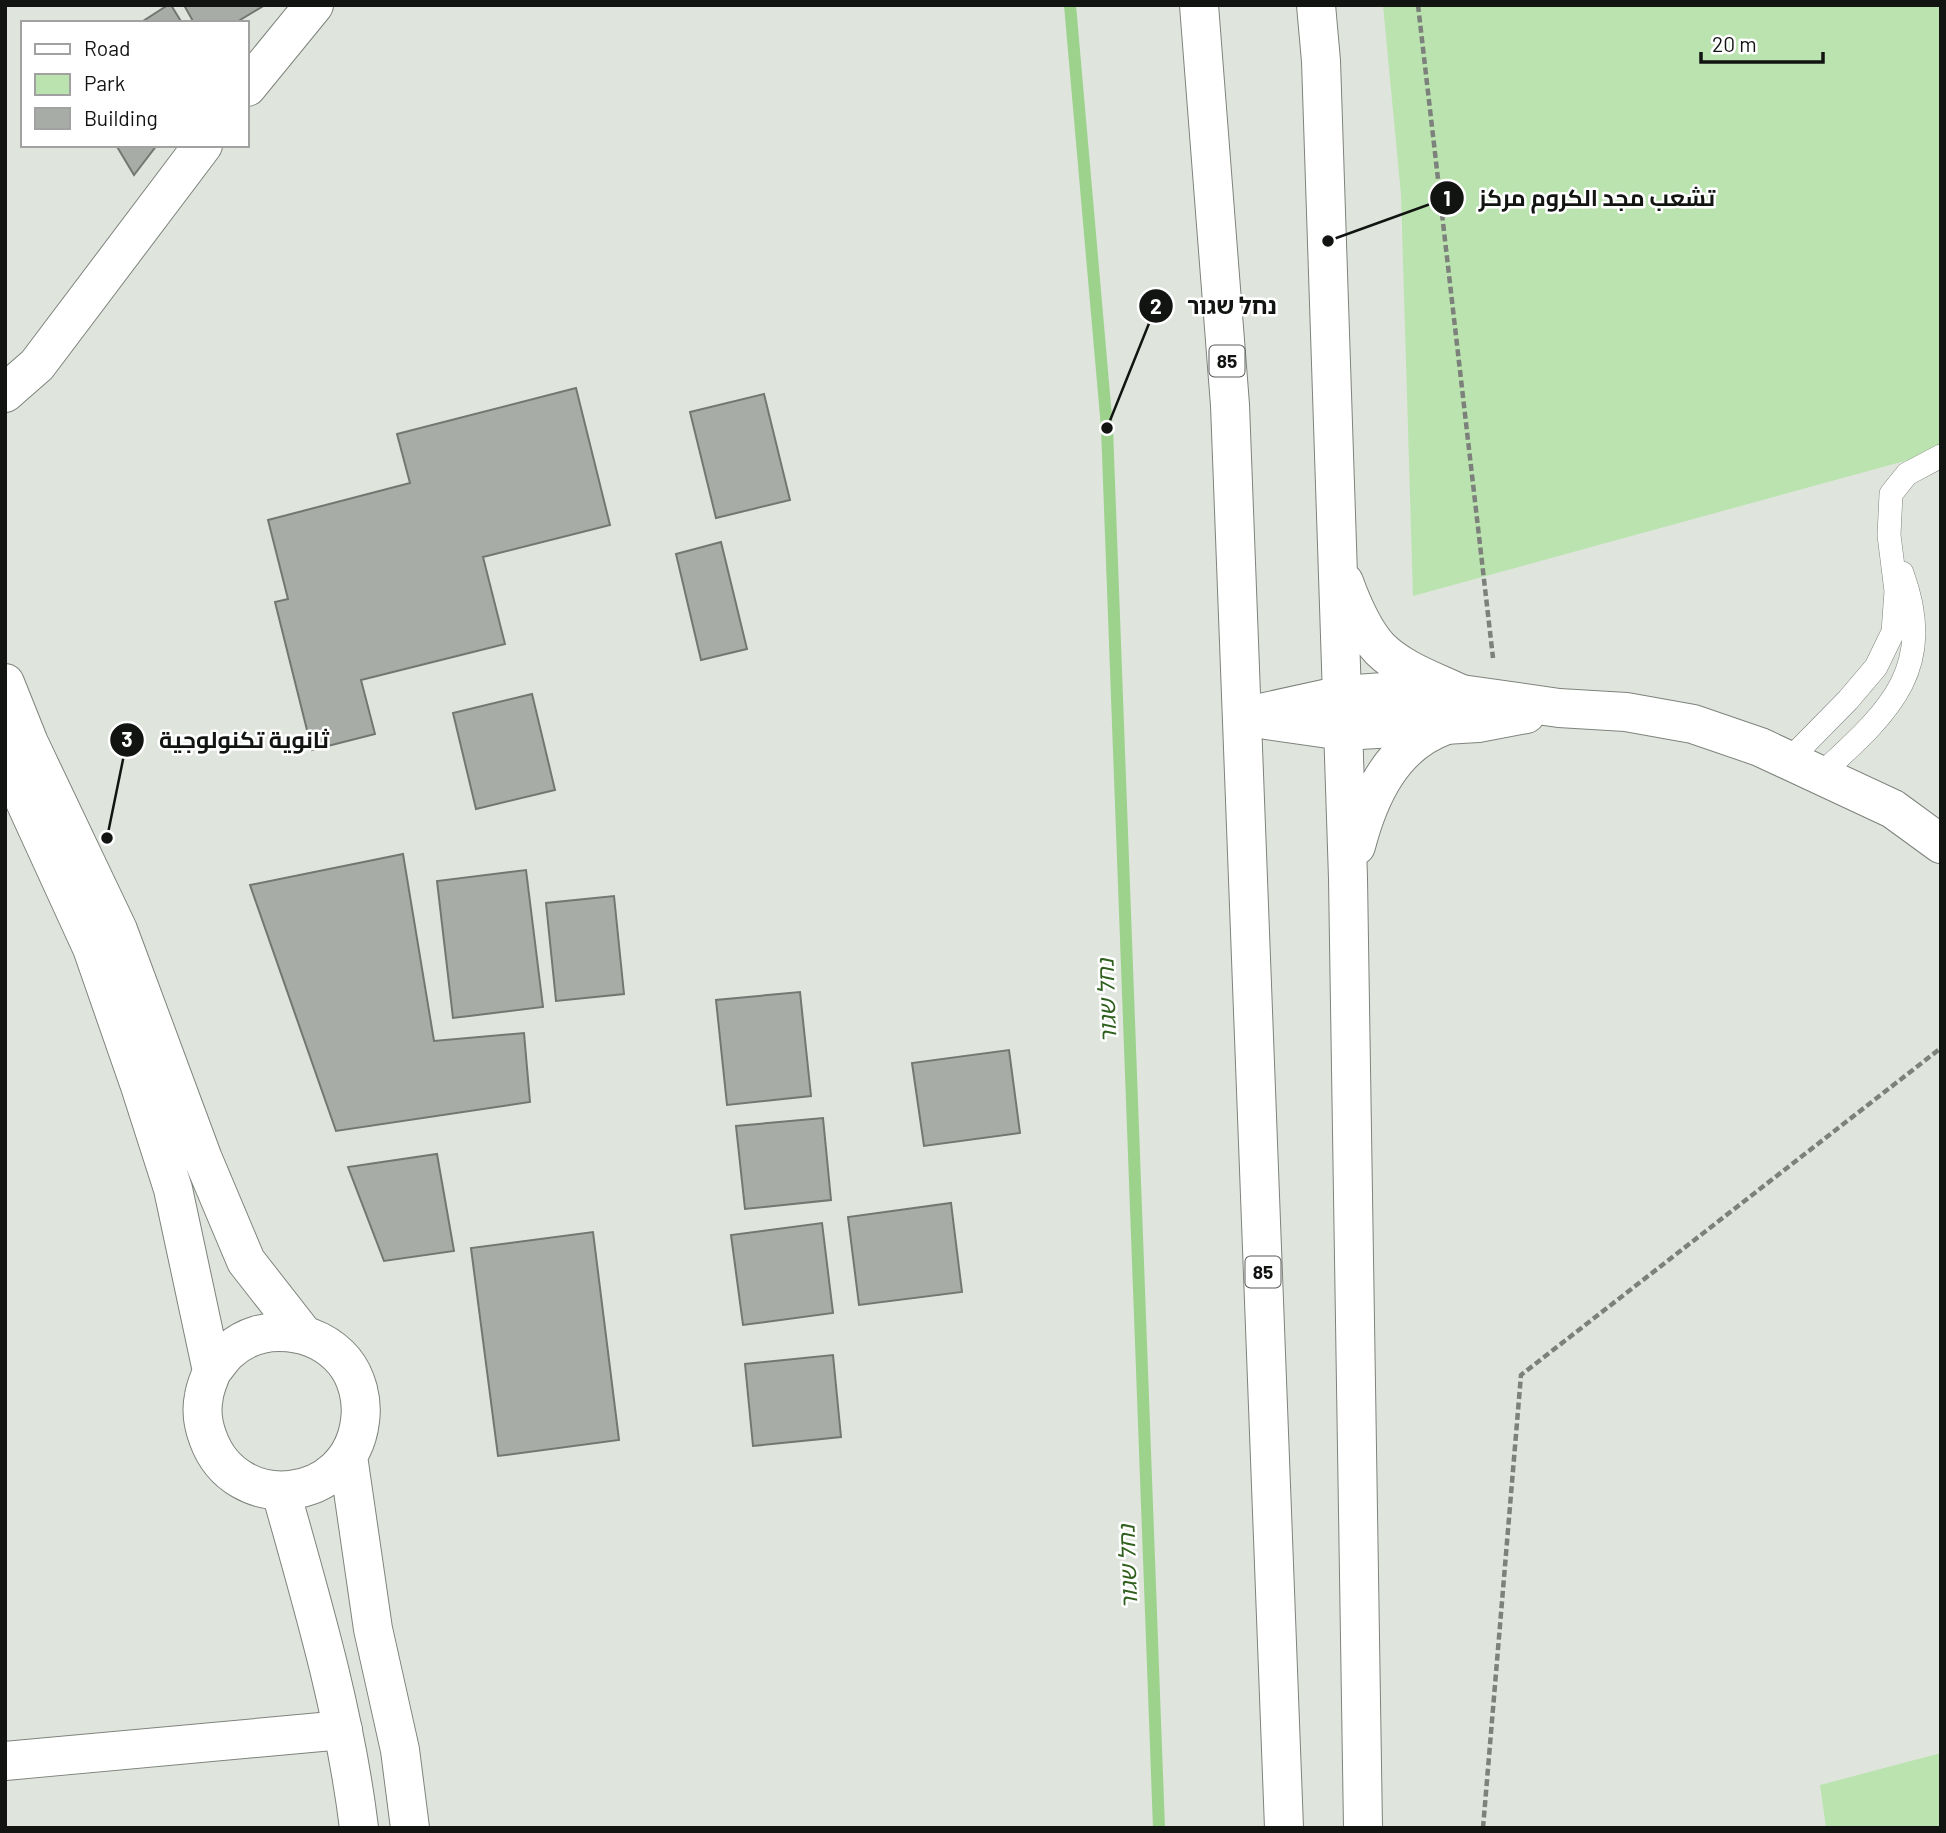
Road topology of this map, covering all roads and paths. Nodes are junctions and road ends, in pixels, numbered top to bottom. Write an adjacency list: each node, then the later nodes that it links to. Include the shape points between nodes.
1 (314, 5): 5 (main road)
2 (1199, 5): 18 (main road, 85, via 1230,405)
3 (1316, 5): 12 (main road)
4 (1418, 5): 14 (path)
5 (248, 86)
6 (201, 147): 7 (main road, via 37,365)
7 (5, 393)
8 (1941, 456): 10 (lane)
9 (1941, 465): 10 (lane)
10 (1907, 474): 11 (lane, via 1891,494)
11 (1889, 535): 20 (lane, via 1896,591 1893,632 1876,667 1848,700); 20 (lane, via 1911,596 1915,644 1903,684 1872,726)
12 (1337, 565): 16 (main road, via 1352,602 1380,648); 17 (main road)
13 (5, 683): 24 (main road, via 118,930 246,1261)
14 (1498, 699): 15 (main road); 16 (main road)
15 (1559, 708): 16 (main road, via 1479,723); 20 (main road, via 1626,712 1693,724)
16 (1452, 710): 17 (main road, via 1398,691); 22 (main road, via 1382,778 1370,798)
17 (1342, 713): 18 (main road); 22 (main road)
18 (1242, 717): 32 (main road, 85)
19 (5, 758): 25 (main road, via 92,948 140,1086 173,1189)
20 (1804, 768): 21 (main road, via 1893,809)
21 (1941, 844)
22 (1348, 878): 33 (main road)
23 (1941, 1048): 34 (path, via 1521,1375)
24 (303, 1334): 25 (main road, via 278,1331 254,1336 230,1350); 26 (main road, via 327,1345 357,1384 362,1408 359,1434)
25 (212, 1371): 27 (main road, via 203,1397 203,1425 212,1451 230,1472 254,1486)
26 (348, 1456): 27 (main road, via 331,1475 309,1487); 31 (main road, via 373,1629 400,1751)
27 (281, 1492): 28 (main road)
28 (342, 1730): 29 (main road); 30 (main road)
29 (5, 1761)
30 (359, 1828)
31 (410, 1828)
32 (1284, 1828)
33 (1363, 1828)
34 (1483, 1828)

